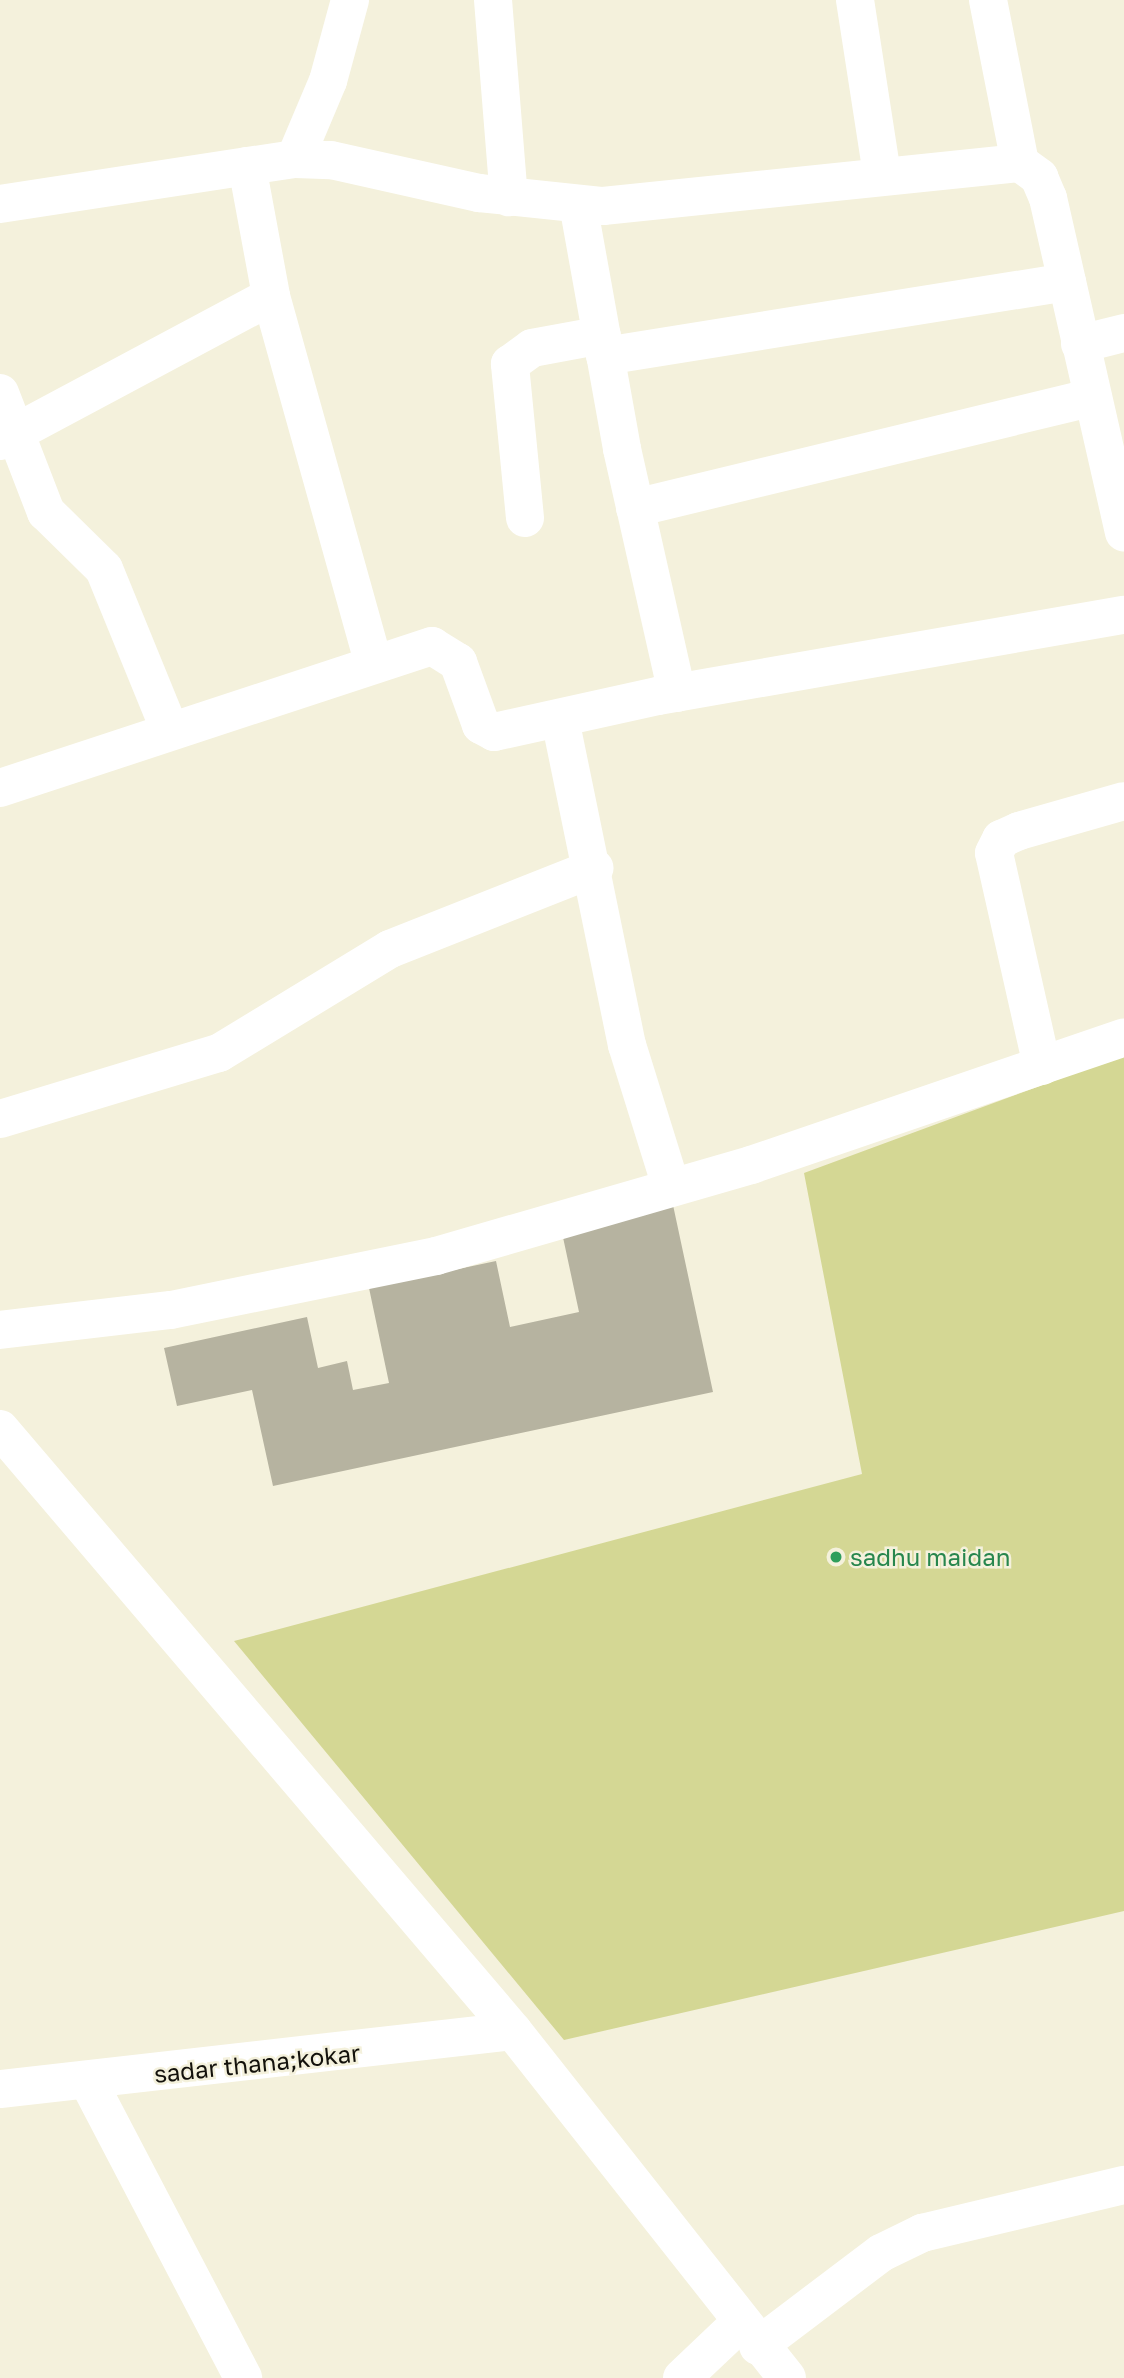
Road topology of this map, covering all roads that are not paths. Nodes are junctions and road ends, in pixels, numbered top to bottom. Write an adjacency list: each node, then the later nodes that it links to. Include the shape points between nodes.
1 (350, 0): 5 (street, via 328,81)
2 (493, 0): 9 (street)
3 (855, 0): 8 (street)
4 (988, 0): 6 (street)
5 (295, 159): 7 (street); 9 (street, via 331,160)
6 (1020, 163): 8 (street); 12 (street, via 1039,177 1048,198)
7 (247, 166): 10 (street); 13 (street)
8 (882, 174): 11 (street)
9 (509, 197): 11 (street)
10 (0, 204)
11 (578, 204): 16 (street)
12 (1067, 282): 15 (street); 16 (street)
13 (271, 296): 19 (street); 24 (street)
14 (1124, 333): 15 (street)
15 (1080, 344): 18 (street)
16 (603, 346): 20 (street); 21 (street, via 532,348 510,364)
17 (0, 393): 19 (street)
18 (1093, 397): 20 (street); 22 (street)
19 (6, 437): 27 (street, via 54,525 74,535 104,569)
20 (635, 508): 25 (street)
21 (525, 517)
22 (1124, 532)
23 (1124, 615): 25 (street)
24 (373, 662): 26 (street, via 432,646 446,650 457,662 481,724 494,732); 27 (street)
25 (677, 693): 26 (street)
26 (560, 719): 30 (street)
27 (170, 731): 28 (street)
28 (0, 789)
29 (1124, 802): 32 (street, via 1019,831 1001,839 994,853)
30 (595, 868): 33 (street, via 390,948 219,1054); 34 (street, via 627,1045)
31 (1124, 1037): 32 (street)
32 (1042, 1066): 34 (street)
33 (0, 1119)
34 (671, 1186): 35 (street, via 436,1256 171,1310)
35 (0, 1330)
36 (0, 1429): 37 (street)
37 (513, 2031): 38 (street, sadar thana;kokar); 41 (street)
38 (88, 2081): 39 (street, sadar thana;kokar); 42 (street)
39 (0, 2089)
40 (1124, 2185): 41 (street, via 922,2233)
41 (748, 2335): 43 (street); 44 (street)
42 (243, 2378)
43 (682, 2378)
44 (787, 2378)

